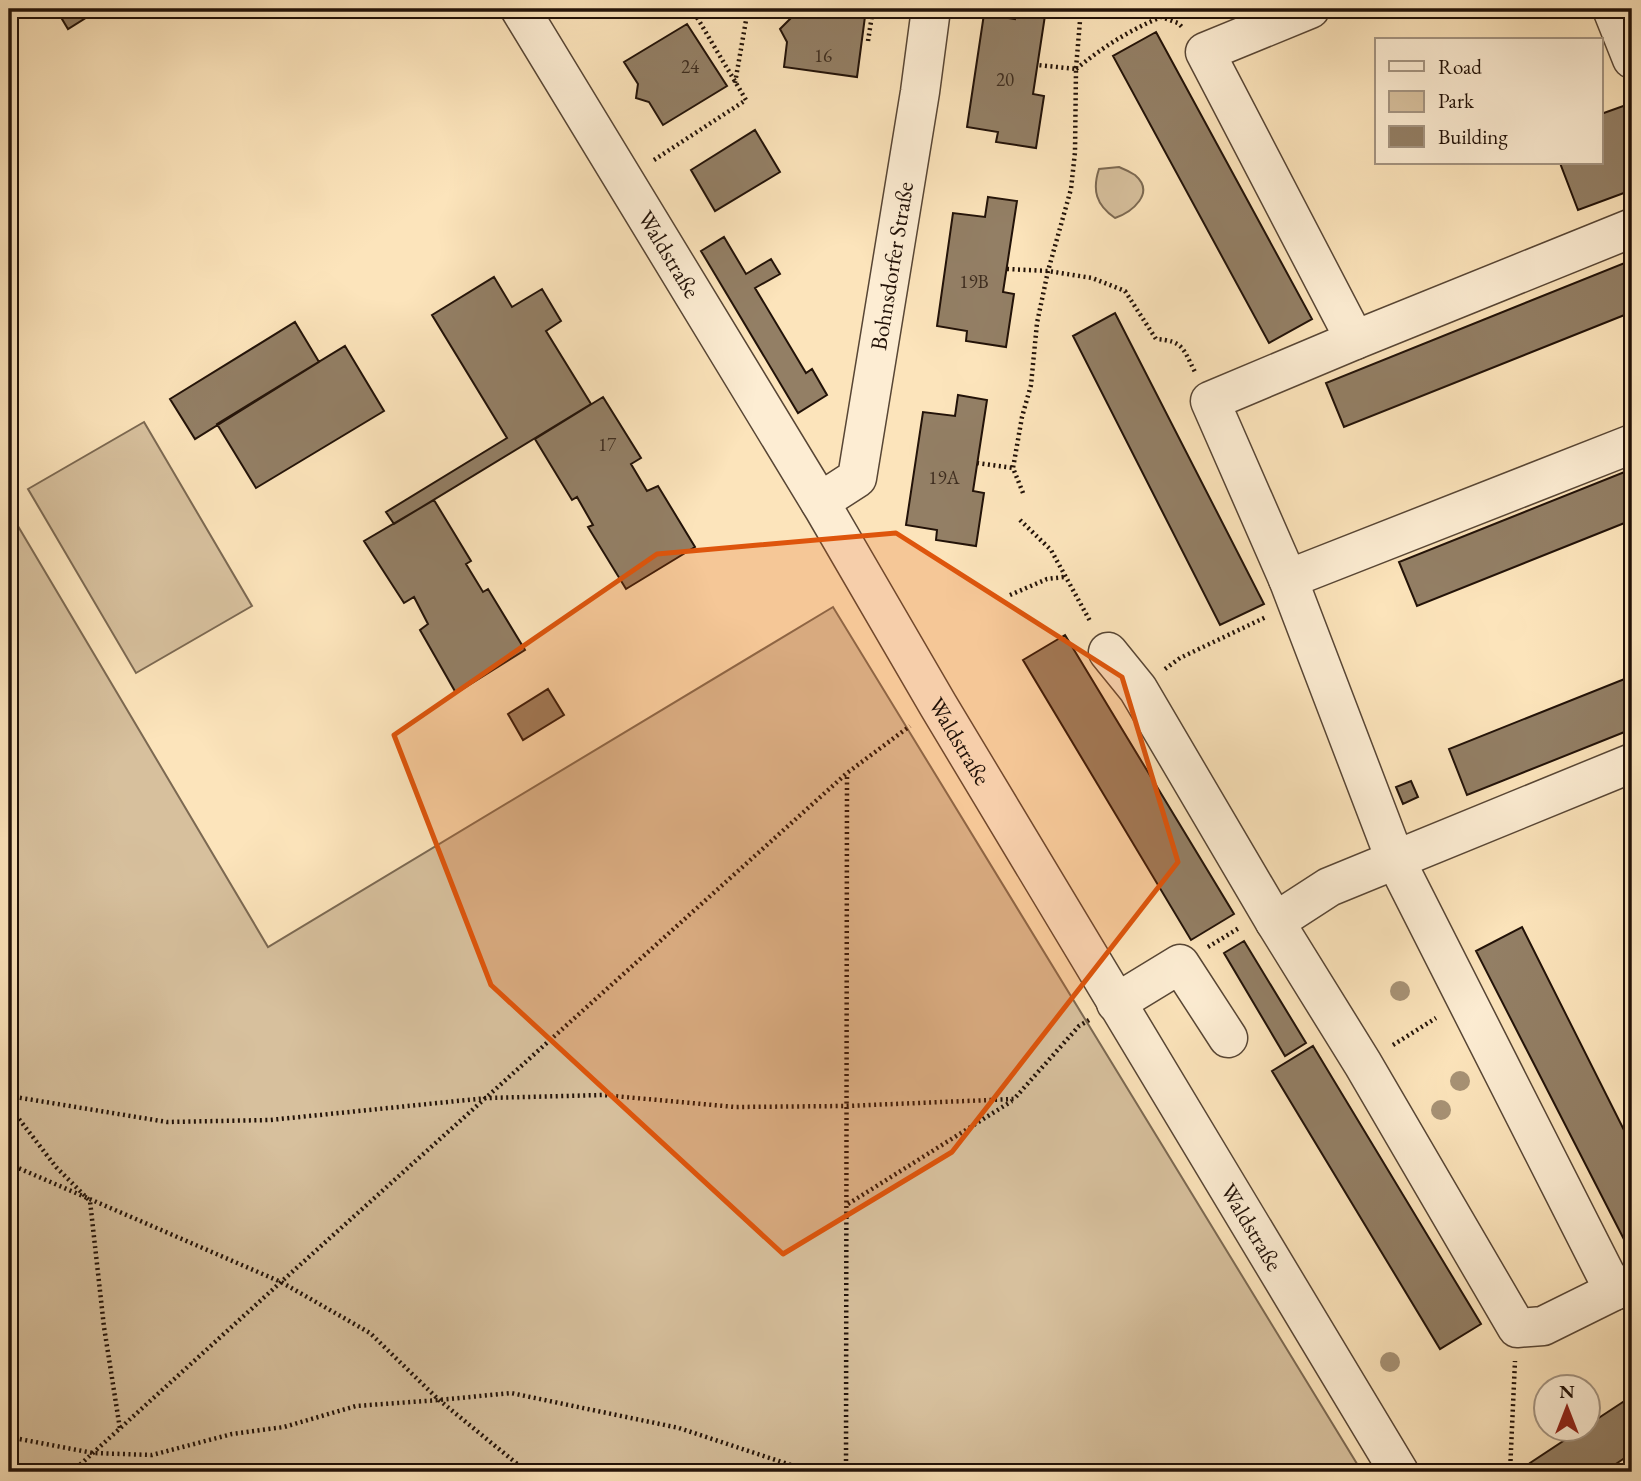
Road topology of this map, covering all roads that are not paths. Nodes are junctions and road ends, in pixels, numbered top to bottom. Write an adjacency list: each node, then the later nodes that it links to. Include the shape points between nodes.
1 (520, 9): 9 (street, Waldstraße)
2 (931, 9): 9 (street, Bohnsdorfer Straße, via 857,478)
3 (1310, 9): 7 (street, via 1205,52)
4 (1612, 9): 5 (street)
5 (1632, 59)
6 (1632, 228): 7 (street)
7 (1355, 340): 10 (street, via 1210,401)
8 (1632, 444): 10 (street)
9 (820, 502): 15 (street, Waldstraße)
10 (1292, 591): 13 (street)
11 (1108, 652): 14 (street, via 1138,689)
12 (1629, 773): 13 (street)
13 (1395, 859): 14 (street); 17 (street, via 1465,999)
14 (1271, 916): 17 (street, via 1517,1328 1543,1326)
15 (1116, 1003): 16 (street, via 1180,964); 18 (street, Waldstraße)
16 (1228, 1038)
17 (1623, 1286)
18 (1399, 1472)

